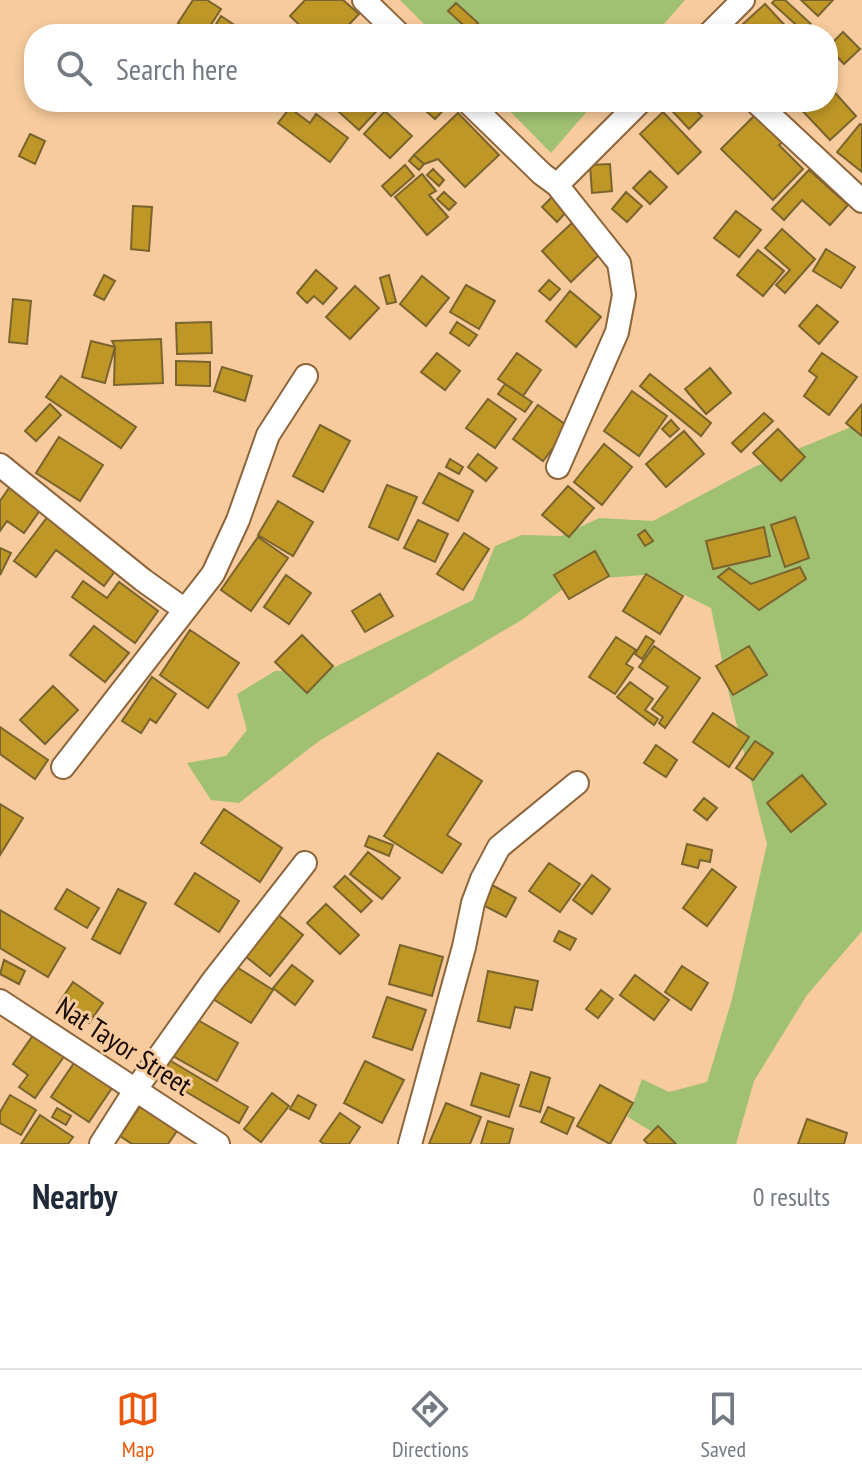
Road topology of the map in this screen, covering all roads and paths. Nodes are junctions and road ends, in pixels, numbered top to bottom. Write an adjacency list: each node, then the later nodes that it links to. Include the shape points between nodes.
1 (364, 0): 3 (street)
2 (743, 0): 4 (street)
3 (389, 24)
4 (719, 24)
5 (478, 112): 8 (street)
6 (630, 112): 8 (street)
7 (767, 112): 9 (street)
8 (557, 185): 12 (street, via 619,263 624,295 617,332)
9 (862, 201)
10 (306, 376): 13 (street, via 268,435 213,574)
11 (0, 465): 13 (street)
12 (558, 467)
13 (185, 610): 14 (street)
14 (63, 767)
15 (577, 783): 21 (street, via 499,847 482,879)
16 (305, 863): 18 (street)
17 (0, 1001): 18 (street, Nat Tayor Street)
18 (136, 1089): 19 (street, Nat Tayor Street); 20 (street)
19 (217, 1143)
20 (101, 1144)
21 (410, 1144)

